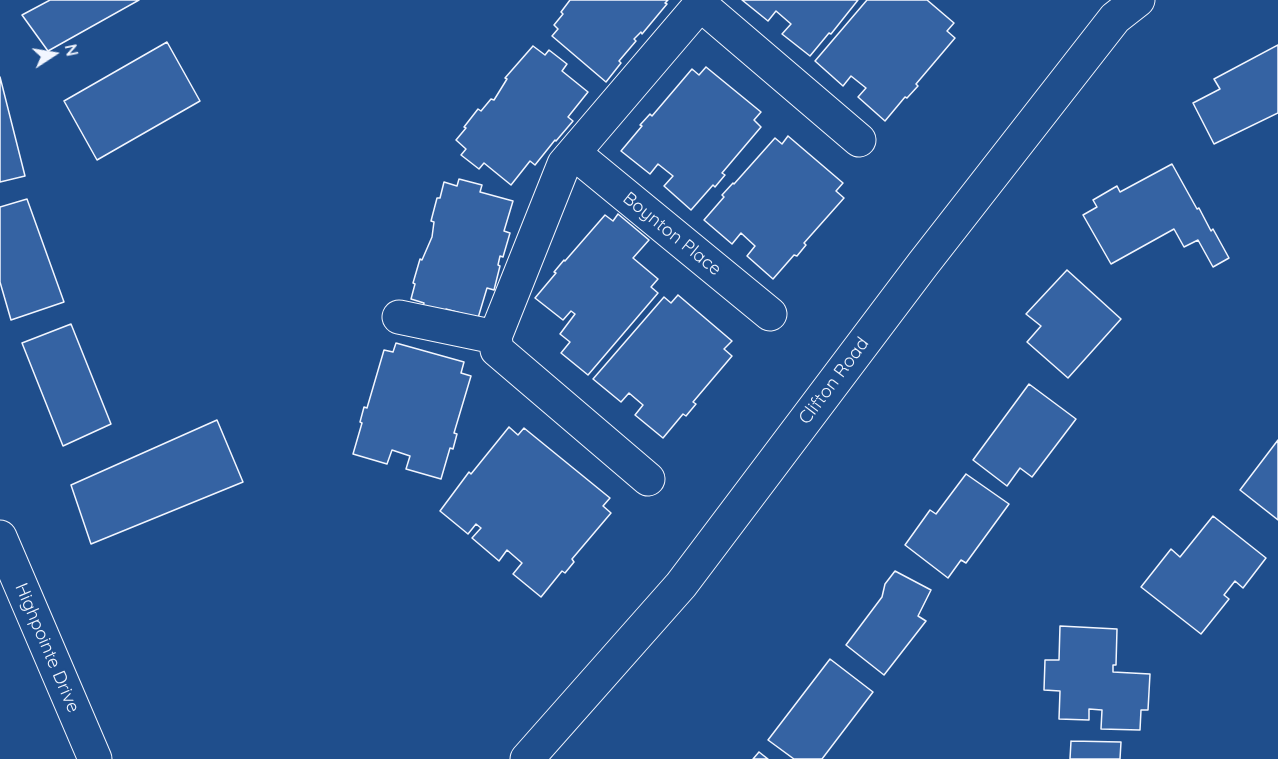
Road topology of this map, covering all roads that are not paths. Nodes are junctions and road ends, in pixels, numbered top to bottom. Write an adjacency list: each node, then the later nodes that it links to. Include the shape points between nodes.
1 (1138, 0): 11 (main road, Clifton Road, via 1115,18 681,585)
2 (703, 2): 3 (main road); 4 (main road)
3 (859, 140)
4 (574, 153): 5 (main road, Boynton Place); 7 (main road, via 564,164)
5 (770, 314)
6 (399, 317): 7 (main road)
7 (495, 337): 8 (main road, via 497,350)
8 (648, 479)
9 (0, 537): 10 (main road, Highpointe Drive)
10 (95, 759)
11 (527, 759)

